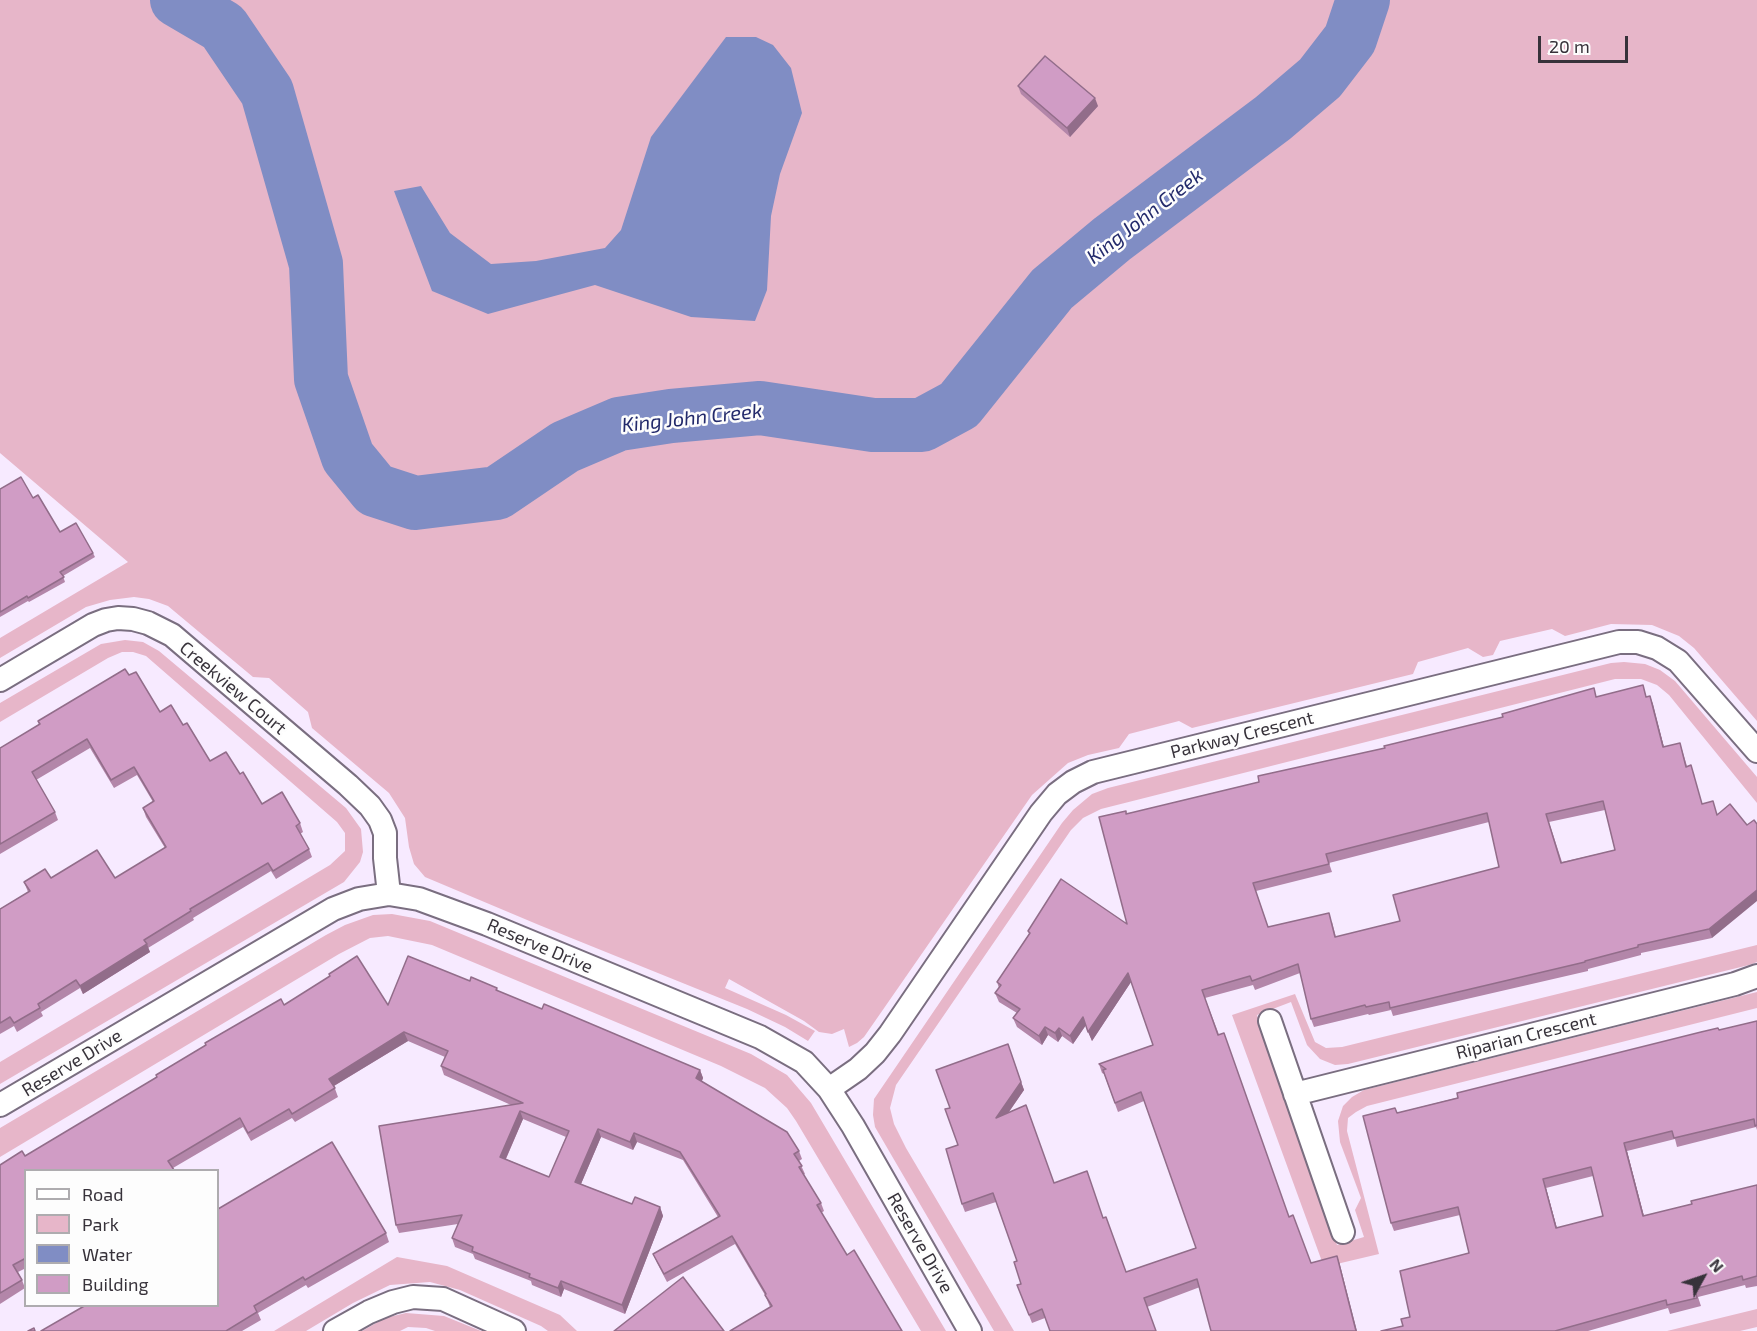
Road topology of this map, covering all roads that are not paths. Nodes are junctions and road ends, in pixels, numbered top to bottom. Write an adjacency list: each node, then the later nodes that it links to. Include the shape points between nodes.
1 (0, 680): 3 (street, Creekview Court, via 106,620 133,619 172,635 370,806 385,833)
2 (1757, 752): 6 (street, Parkway Crescent, via 1678,661 1657,648 1619,642 1094,772 1057,794 1041,813 890,1034 858,1069)
3 (389, 894): 6 (street, Reserve Drive, via 456,912 760,1037 804,1062); 8 (street, Reserve Drive, via 358,899 333,909)
4 (1757, 976): 7 (street, Riparian Crescent)
5 (1270, 1021): 7 (street)
6 (829, 1089): 12 (street, Reserve Drive)
7 (1295, 1094): 9 (street)
8 (0, 1105)
9 (1343, 1232)
10 (335, 1331): 11 (street, via 369,1312 413,1296 443,1299)
11 (514, 1331)
12 (970, 1331)

